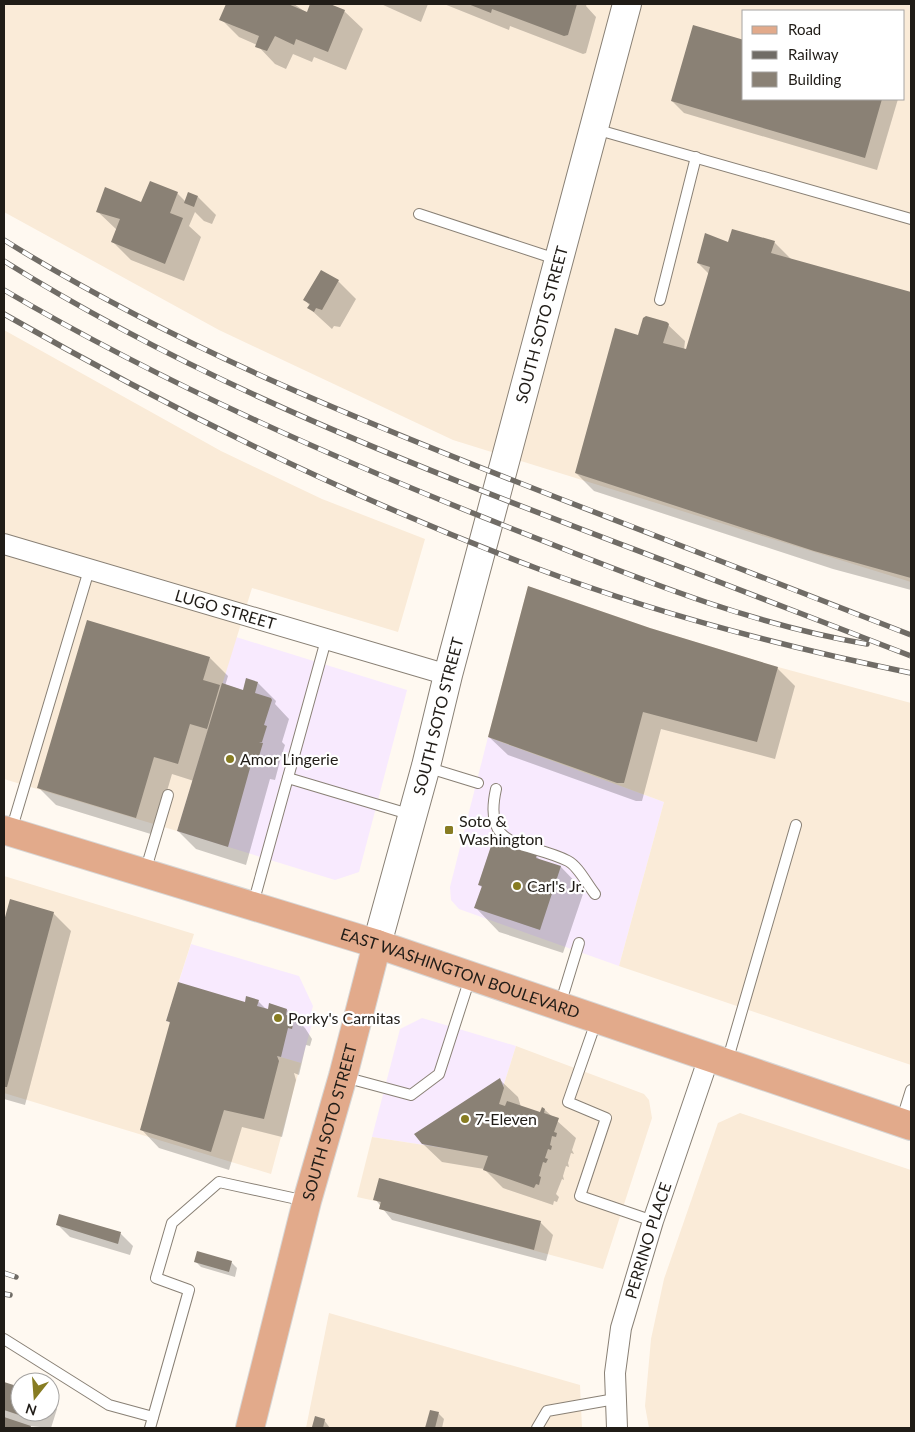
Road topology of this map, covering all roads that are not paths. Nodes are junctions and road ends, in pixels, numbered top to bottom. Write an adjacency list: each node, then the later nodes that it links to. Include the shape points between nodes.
1 (627, 4): 2 (main road, SOUTH SOTO STREET)
2 (594, 129): 3 (lane); 6 (main road, SOUTH SOTO STREET)
3 (696, 157): 5 (lane); 7 (lane)
4 (419, 214): 6 (lane)
5 (911, 219)
6 (560, 260): 11 (main road, SOUTH SOTO STREET)
7 (660, 300)
8 (4, 544): 9 (street, LUGO STREET)
9 (89, 570): 10 (street, LUGO STREET); 19 (lane)
10 (326, 640): 11 (street, LUGO STREET); 13 (lane)
11 (448, 675): 12 (main road, SOUTH SOTO STREET)
12 (426, 766): 14 (lane); 17 (main road, SOUTH SOTO STREET)
13 (288, 778): 17 (lane); 22 (lane)
14 (478, 783)
15 (496, 789): 21 (lane, via 493,803 495,828 505,838 570,862)
16 (168, 795): 20 (lane)
17 (412, 815): 24 (main road, SOUTH SOTO STREET)
18 (796, 825): 28 (lane)
19 (7, 831): 20 (main road, EAST WASHINGTON BOULEVARD)
20 (145, 873): 22 (main road, EAST WASHINGTON BOULEVARD)
21 (594, 894)
22 (252, 905): 24 (main road, EAST WASHINGTON BOULEVARD)
23 (579, 943): 26 (lane)
24 (376, 944): 25 (main road, EAST WASHINGTON BOULEVARD); 29 (main road, SOUTH SOTO STREET)
25 (470, 976): 26 (main road, EAST WASHINGTON BOULEVARD); 29 (lane, via 439,1074 411,1096)
26 (560, 1006): 27 (main road, EAST WASHINGTON BOULEVARD)
27 (597, 1019): 28 (main road, EAST WASHINGTON BOULEVARD); 33 (lane, via 568,1102 606,1118 580,1196)
28 (718, 1060): 31 (main road, EAST WASHINGTON BOULEVARD); 33 (street, PERRINO PLACE)
29 (343, 1076): 32 (main road, SOUTH SOTO STREET)
30 (911, 1090): 31 (lane)
31 (906, 1124)
32 (307, 1201): 36 (lane, via 219,1182 172,1222 156,1278 189,1290); 38 (main road, SOUTH SOTO STREET)
33 (654, 1221): 35 (street, PERRINO PLACE, via 620,1336)
34 (4, 1339): 36 (lane, via 109,1405)
35 (615, 1399): 39 (lane, via 547,1411); 40 (street, PERRINO PLACE)
36 (153, 1417): 37 (lane)
37 (150, 1428)
38 (250, 1428)
39 (537, 1428)
40 (617, 1428)

